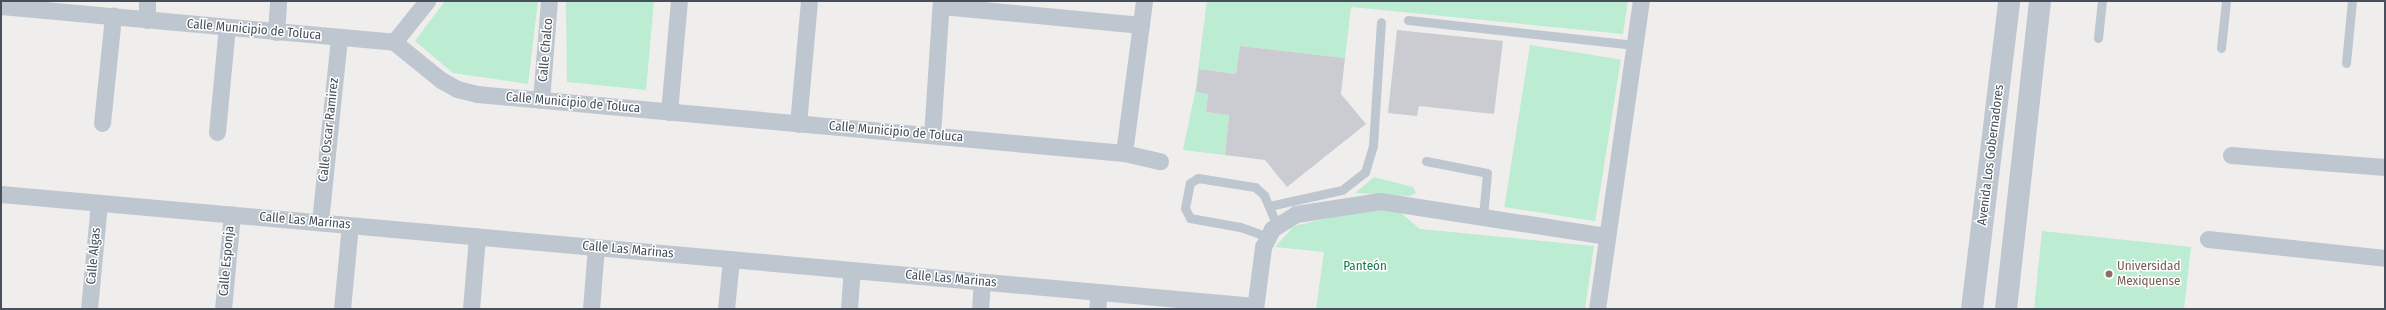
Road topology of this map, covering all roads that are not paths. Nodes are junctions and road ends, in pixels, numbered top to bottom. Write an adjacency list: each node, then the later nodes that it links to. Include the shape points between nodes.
1 (147, 1): 17 (street)
2 (278, 1): 22 (street)
3 (427, 1): 25 (street)
4 (549, 1): 29 (street, Calle Chalco)
5 (679, 1): 30 (street)
6 (809, 1): 32 (street)
7 (1144, 1): 20 (street)
8 (1641, 1): 26 (street)
9 (2009, 1): 40 (street, Avenida Los Gobernadores)
10 (2040, 1): 41 (street)
11 (2102, 1): 24 (lane)
12 (2226, 1): 27 (lane)
13 (2352, 1): 28 (lane)
14 (941, 3): 20 (street); 34 (street)
15 (8, 7): 16 (street, Calle Municipio de Toluca)
16 (114, 16): 17 (street, Calle Municipio de Toluca); 31 (street)
17 (147, 20): 21 (street, Calle Municipio de Toluca)
18 (1408, 20): 26 (lane)
19 (1381, 22): 44 (lane, via 1373,145 1365,172 1342,190)
20 (1140, 25): 35 (street)
21 (227, 27): 22 (street, Calle Municipio de Toluca); 33 (street)
22 (276, 32): 23 (street, Calle Municipio de Toluca)
23 (339, 37): 25 (street, Calle Municipio de Toluca); 47 (street, Calle Oscar Ramirez)
24 (2098, 38)
25 (394, 42): 29 (street, Calle Municipio de Toluca, via 457,89 477,94)
26 (1635, 45): 51 (street)
27 (2221, 48)
28 (2346, 63)
29 (542, 100): 30 (street, Calle Municipio de Toluca)
30 (669, 112): 32 (street, Calle Municipio de Toluca)
31 (102, 123)
32 (798, 124): 34 (street, Calle Municipio de Toluca)
33 (217, 132)
34 (932, 135): 35 (street, Calle Municipio de Toluca)
35 (1124, 153): 37 (street, Calle Municipio de Toluca)
36 (2231, 155): 39 (street)
37 (1160, 161)
38 (1426, 161): 46 (lane, via 1487,173)
39 (2385, 167)
40 (1987, 184): 41 (street); 70 (street, Avenida Los Gobernadores)
41 (2019, 186): 71 (street)
42 (1, 194): 43 (street, Calle Las Marinas)
43 (99, 204): 45 (street, Calle Las Marinas); 60 (street, Calle Algas)
44 (1269, 206): 49 (lane); 49 (lane, via 1255,187 1198,178 1190,183 1185,208 1186,213 1194,220)
45 (232, 214): 47 (street, Calle Las Marinas); 61 (street, Calle Esponja)
46 (1482, 216): 49 (street, via 1369,201 1296,214); 51 (street)
47 (320, 222): 48 (street, Calle Las Marinas)
48 (350, 225): 50 (street, Calle Las Marinas); 62 (street)
49 (1272, 231): 59 (street, via 1263,247)
50 (477, 236): 53 (street, Calle Las Marinas); 63 (street)
51 (1607, 236): 69 (street)
52 (2208, 239): 54 (street)
53 (596, 247): 55 (street, Calle Las Marinas); 64 (street)
54 (2385, 258)
55 (731, 259): 56 (street, Calle Las Marinas); 65 (street)
56 (852, 270): 57 (street, Calle Las Marinas); 66 (street)
57 (982, 282): 58 (street, Calle Las Marinas); 67 (street)
58 (1099, 292): 59 (street, Calle Las Marinas); 68 (street)
59 (1255, 308)
60 (89, 309)
61 (223, 309)
62 (342, 309)
63 (471, 309)
64 (591, 309)
65 (726, 309)
66 (849, 309)
67 (980, 309)
68 (1097, 309)
69 (1597, 309)
70 (1972, 309)
71 (2006, 309)

